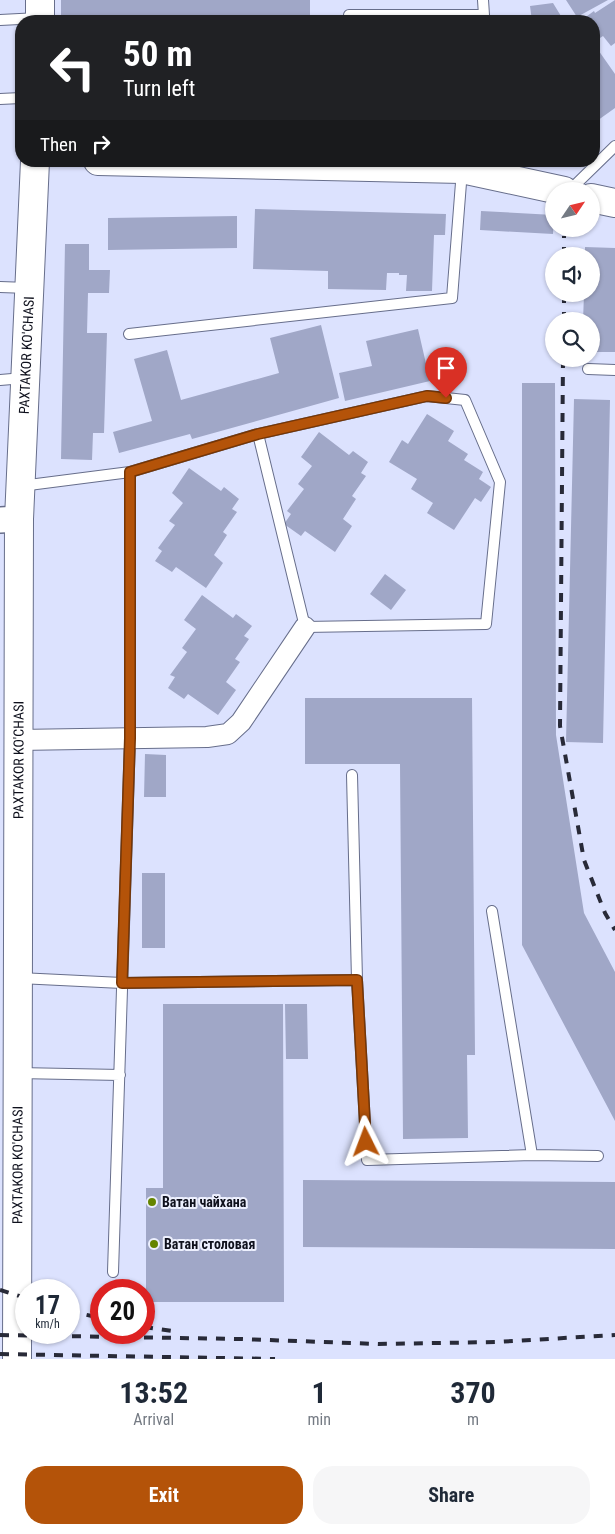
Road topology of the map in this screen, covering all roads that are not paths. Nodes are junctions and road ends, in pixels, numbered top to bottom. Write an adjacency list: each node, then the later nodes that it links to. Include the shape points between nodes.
1 (484, 0): 2 (lane, via 484,14)
2 (349, 15)
3 (15, 17): 4 (lane)
4 (0, 20)
5 (15, 98): 6 (lane)
6 (0, 99)
7 (615, 146): 8 (lane)
8 (600, 161)
9 (35, 167): 18 (main road, PAXTAKOR KO'CHASI)
10 (371, 167): 12 (main road)
11 (594, 167): 13 (lane)
12 (462, 169): 14 (main road); 19 (lane, via 452,298)
13 (578, 182)
14 (545, 187)
15 (600, 200): 16 (main road)
16 (615, 203)
17 (0, 287): 18 (lane)
18 (29, 288): 22 (main road, PAXTAKOR KO'CHASI)
19 (130, 334)
20 (588, 369): 21 (lane)
21 (615, 370)
22 (13, 379): 25 (main road, PAXTAKOR KO'CHASI)
23 (258, 434): 24 (lane); 27 (lane); 27 (lane, via 427,396 465,400 500,482 486,624)
24 (130, 472): 25 (lane); 28 (lane)
25 (21, 486): 26 (main road, PAXTAKOR KO'CHASI)
26 (10, 520): 29 (main road, PAXTAKOR KO'CHASI)
27 (305, 626): 28 (street, via 241,722 228,734)
28 (130, 738): 29 (street); 34 (lane)
29 (18, 740): 32 (main road, PAXTAKOR KO'CHASI)
30 (352, 775): 33 (lane)
31 (492, 911): 37 (lane)
32 (18, 978): 34 (lane); 35 (main road, PAXTAKOR KO'CHASI)
33 (357, 980): 34 (lane); 37 (lane, via 367,1160)
34 (122, 983): 36 (lane)
35 (18, 1073): 36 (lane); 40 (main road, PAXTAKOR KO'CHASI)
36 (120, 1075): 39 (lane)
37 (532, 1155): 38 (lane)
38 (598, 1156)
39 (113, 1272)
40 (17, 1359)

